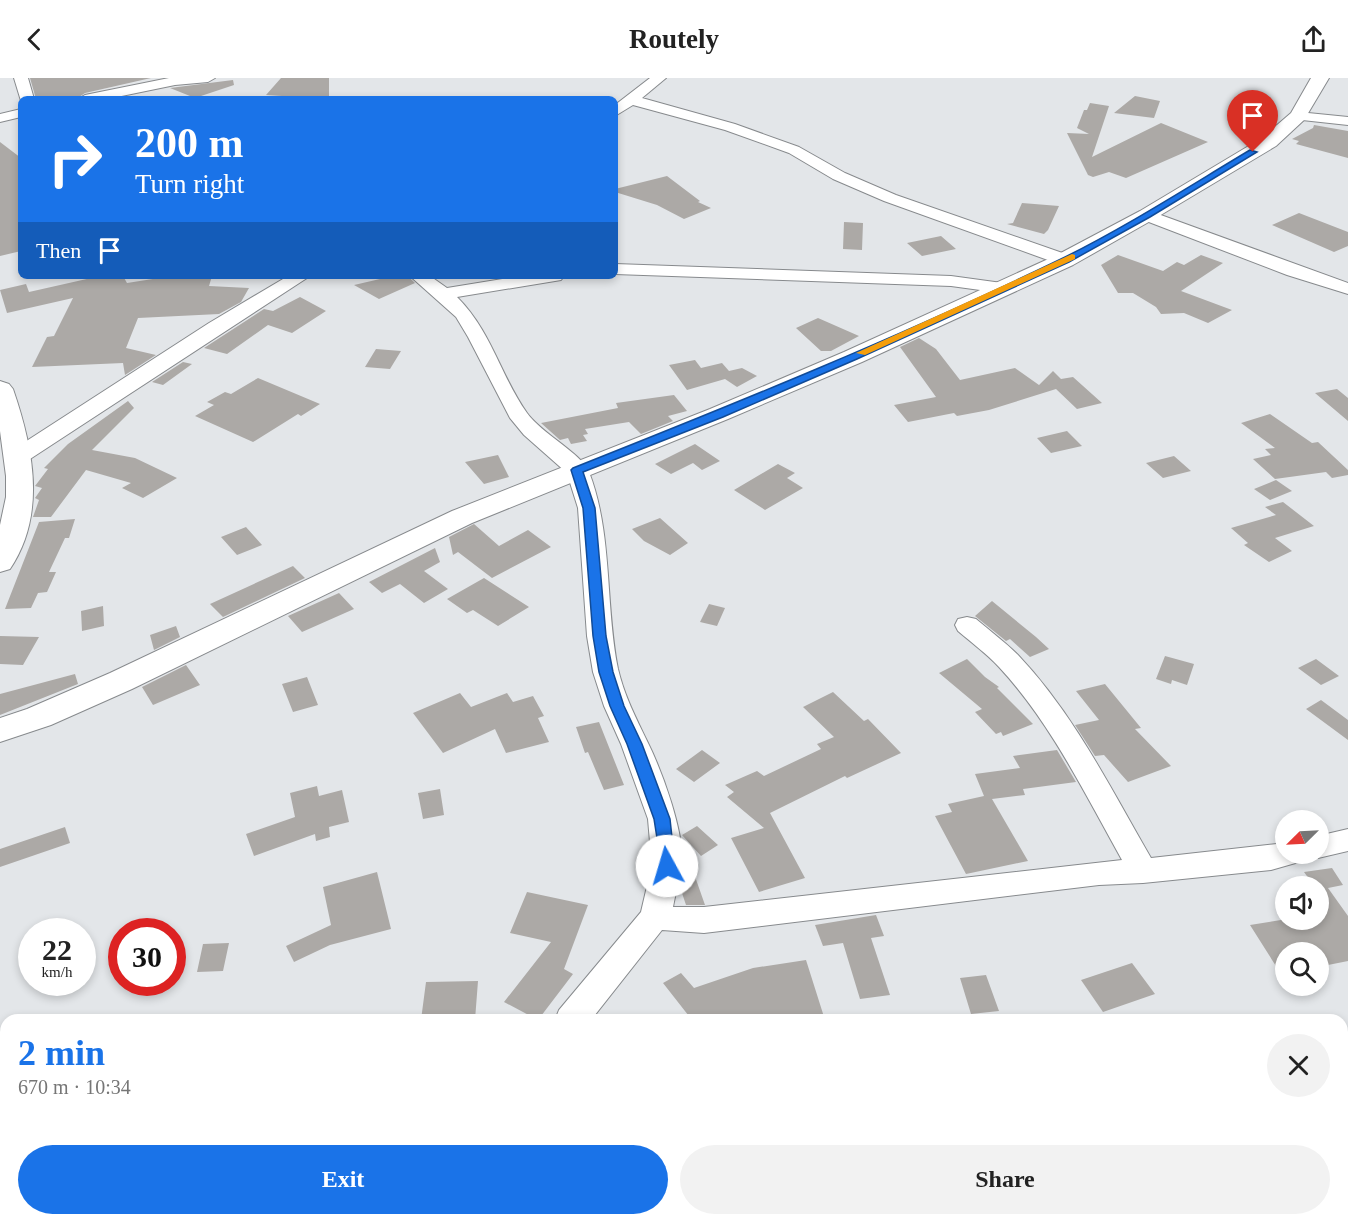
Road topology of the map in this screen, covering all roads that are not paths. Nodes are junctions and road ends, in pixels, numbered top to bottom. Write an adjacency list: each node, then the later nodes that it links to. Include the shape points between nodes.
1 (21, 78): 6 (street)
2 (208, 78): 5 (street)
3 (1320, 78): 12 (main road)
4 (656, 79): 9 (street)
5 (151, 85): 7 (street); 8 (street)
6 (26, 96)
7 (99, 96)
8 (182, 96)
9 (632, 100): 10 (street); 16 (street, via 730,127 794,150 839,176 890,198)
10 (618, 110)
11 (18, 114): 13 (street)
12 (1298, 116): 14 (street); 15 (main road, via 1269,142)
13 (0, 118)
14 (1348, 122)
15 (1147, 215): 16 (main road); 22 (street)
16 (1065, 260): 21 (main road)
17 (618, 269): 21 (street, via 951,281)
18 (296, 279): 25 (street)
19 (423, 279): 23 (street)
20 (536, 279): 23 (street)
21 (1002, 288): 26 (main road, via 719,414)
22 (1348, 289)
23 (443, 294): 26 (street, via 478,337 518,414 531,431)
24 (0, 389): 25 (main road)
25 (19, 456): 27 (main road, via 19,504)
26 (577, 470): 29 (main road, via 462,516 122,681); 34 (street, via 589,508 606,672 662,819 667,866)
27 (3, 547)
28 (968, 625): 33 (street, via 1007,661 1048,712)
29 (0, 730)
30 (1348, 840): 31 (street)
31 (1329, 844)
32 (1275, 857): 33 (street)
33 (1143, 871): 34 (street, via 1088,874 704,920)
34 (655, 916): 35 (street)
35 (576, 1014)

